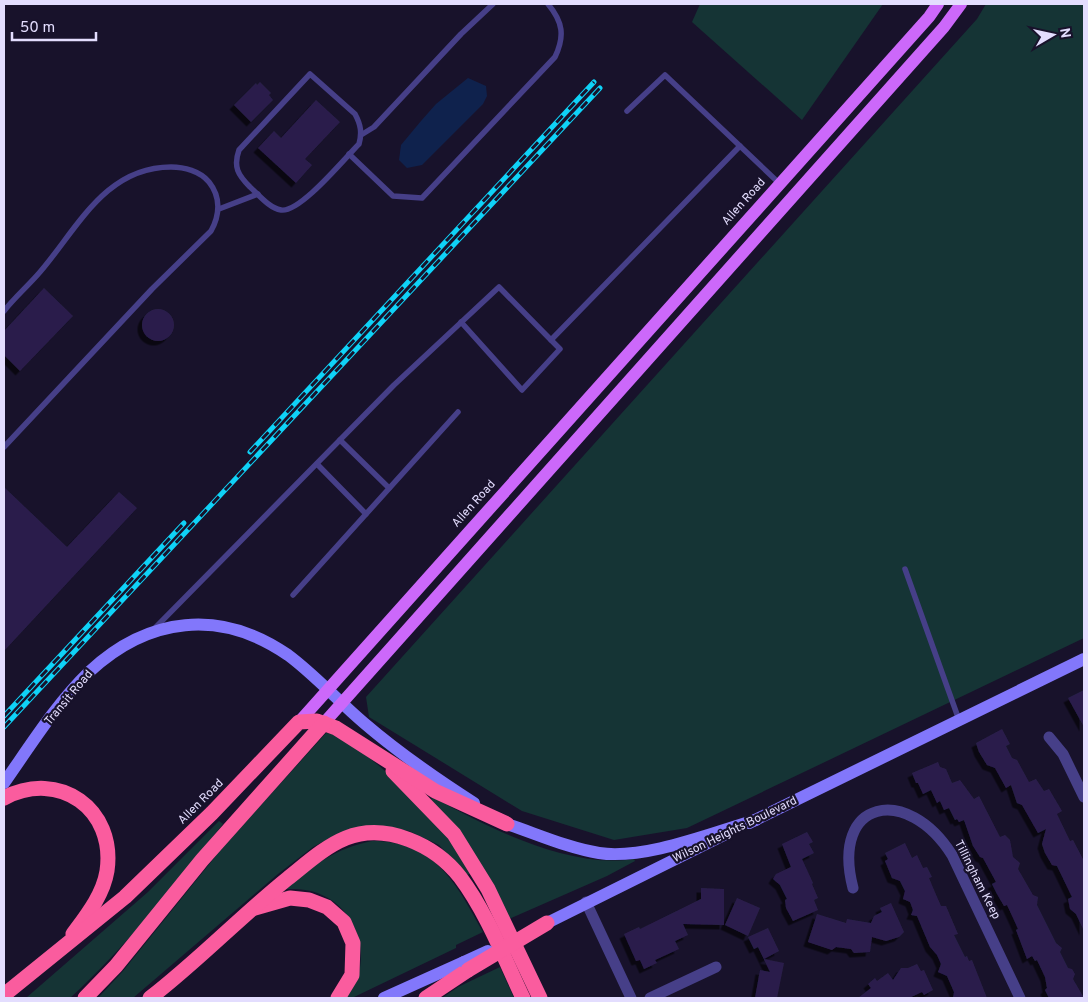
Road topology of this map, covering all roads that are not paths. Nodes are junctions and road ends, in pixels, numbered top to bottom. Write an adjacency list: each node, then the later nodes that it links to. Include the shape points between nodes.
1 (493, 4): 6 (lane, via 374,127)
2 (548, 4): 8 (lane, via 560,22 562,42 555,57 422,198 393,196)
3 (938, 4): 9 (main road, Allen Road, via 930,17)
4 (960, 4): 26 (main road, via 938,34)
5 (628, 111): 7 (lane, via 665,75)
6 (361, 135): 8 (lane, via 359,144); 10 (lane, via 355,114 310,74 240,150 236,168 240,178)
7 (740, 146): 9 (lane); 14 (lane)
8 (349, 154): 10 (lane, via 291,210 273,208)
9 (780, 184): 25 (main road, Allen Road)
10 (258, 194): 11 (lane)
11 (219, 209): 12 (lane, via 209,182 194,171 161,167 118,182 93,203 40,273); 17 (lane, via 211,232 152,288)
12 (4, 311)
13 (461, 322): 14 (lane, via 499,287); 14 (lane, via 522,390 560,349); 16 (lane)
14 (551, 340)
15 (458, 412): 19 (lane)
16 (340, 440): 18 (lane); 19 (lane)
17 (4, 447)
18 (317, 464): 20 (lane); 23 (lane)
19 (389, 488): 20 (lane)
20 (366, 514): 22 (lane)
21 (905, 569): 27 (lane)
22 (293, 595)
23 (152, 631): 25 (main road, Transit Road, via 182,625 210,625 247,633 267,643 282,662 310,684); 32 (main road, Transit Road, via 124,645 88,673 56,710)
24 (1084, 659): 27 (main road, Wilson Heights Boulevard)
25 (326, 690): 26 (main road, Transit Road); 28 (main road, Allen Road)
26 (341, 704): 29 (main road); 36 (main road, Transit Road, via 432,776)
27 (958, 720): 35 (main road, Wilson Heights Boulevard)
28 (299, 722): 29 (highway); 41 (highway, Allen Road, via 125,897)
29 (324, 723): 31 (highway); 45 (highway)
30 (1049, 737): 34 (street, via 1063,754)
31 (372, 751): 36 (highway, via 436,791); 51 (highway, via 454,834 488,889)
32 (4, 783)
33 (4, 798): 41 (highway, via 30,788 54,789 80,800 103,829 108,856 104,883 97,900)
34 (1084, 798)
35 (756, 820): 36 (main road, Transit Road, via 644,852 621,854 579,848); 38 (main road, Wilson Heights Boulevard)
36 (507, 824)
37 (853, 888): 54 (street, Tillingham Keep, via 851,843 864,818 890,808 920,820 952,855)
38 (586, 902): 40 (main road, Wilson Heights Boulevard); 52 (street)
39 (249, 910): 46 (highway); 47 (highway, via 290,898 309,900 327,907 344,922 353,943 352,975); 50 (highway, via 324,850 347,838 368,832 403,837 426,846 460,876)
40 (547, 923): 42 (highway, bridge)
41 (61, 951): 44 (highway, Allen Road)
42 (466, 966): 48 (main road); 49 (highway)
43 (716, 967): 53 (street)
44 (4, 994)
45 (85, 998)
46 (150, 998)
47 (338, 998)
48 (384, 998)
49 (426, 998)
50 (523, 998)
51 (540, 998)
52 (631, 998)
53 (650, 998)
54 (1020, 998)

